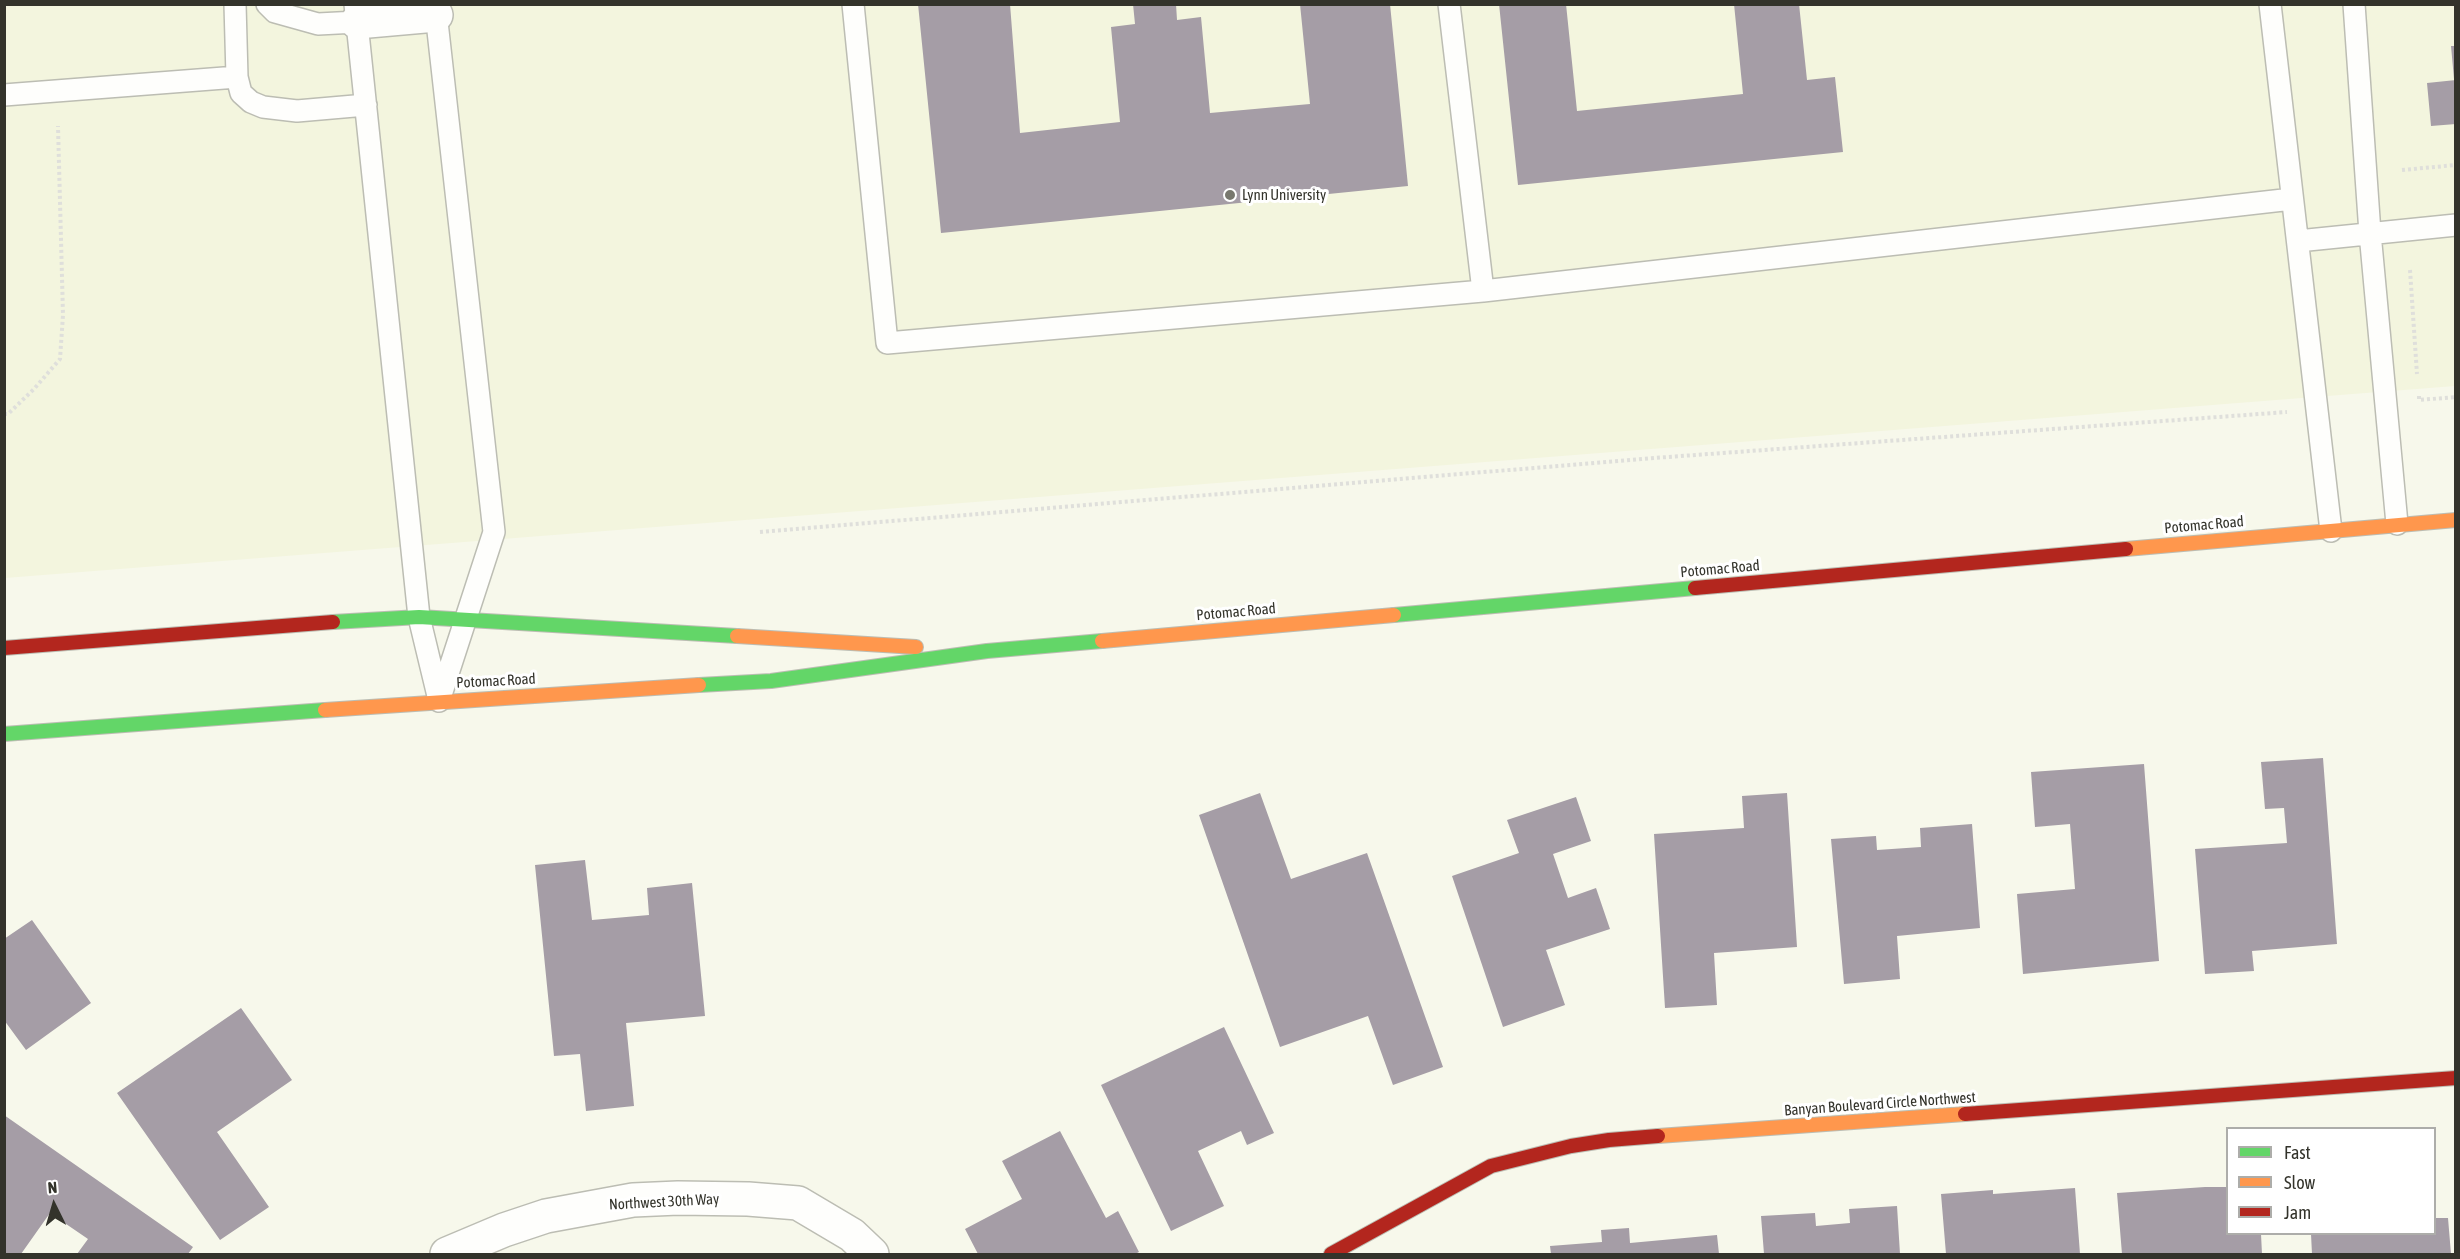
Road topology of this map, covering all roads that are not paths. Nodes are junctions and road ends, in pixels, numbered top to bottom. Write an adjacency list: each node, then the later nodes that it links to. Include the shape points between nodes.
1 (235, 4): 9 (lane)
2 (267, 4): 8 (lane, via 275,12 318,24)
3 (853, 4): 16 (lane, via 886,343)
4 (1449, 4): 16 (lane)
5 (2270, 4): 12 (lane)
6 (2354, 4): 14 (lane)
7 (436, 10): 8 (street); 21 (lane, via 494,531)
8 (356, 13): 11 (lane)
9 (237, 77): 10 (lane); 11 (lane, via 241,93 263,107 297,111)
10 (4, 94)
11 (366, 105): 20 (lane)
12 (2292, 199): 15 (lane); 16 (lane)
13 (2456, 225): 14 (lane)
14 (2370, 232): 15 (lane); 18 (lane)
15 (2298, 241): 19 (lane)
16 (1483, 291)
17 (2456, 519): 18 (street, Potomac Road)
18 (2397, 524): 19 (street, Potomac Road)
19 (2331, 531): 23 (street, Potomac Road)
20 (419, 617): 21 (street, Potomac Road); 22 (street, Potomac Road); 24 (lane)
21 (465, 618): 23 (street, Potomac Road); 24 (lane)
22 (4, 648)
23 (987, 651): 24 (street, Potomac Road, via 771,681)
24 (439, 701): 25 (street, Potomac Road)
25 (4, 734)
26 (2456, 1078): 29 (street, Banyan Boulevard Circle Northwest, via 1609,1140 1491,1166)
27 (447, 1254): 28 (street, Northwest 30th Way, via 546,1216 633,1200 678,1198 798,1203 852,1235)
28 (872, 1254)
29 (1331, 1254)

